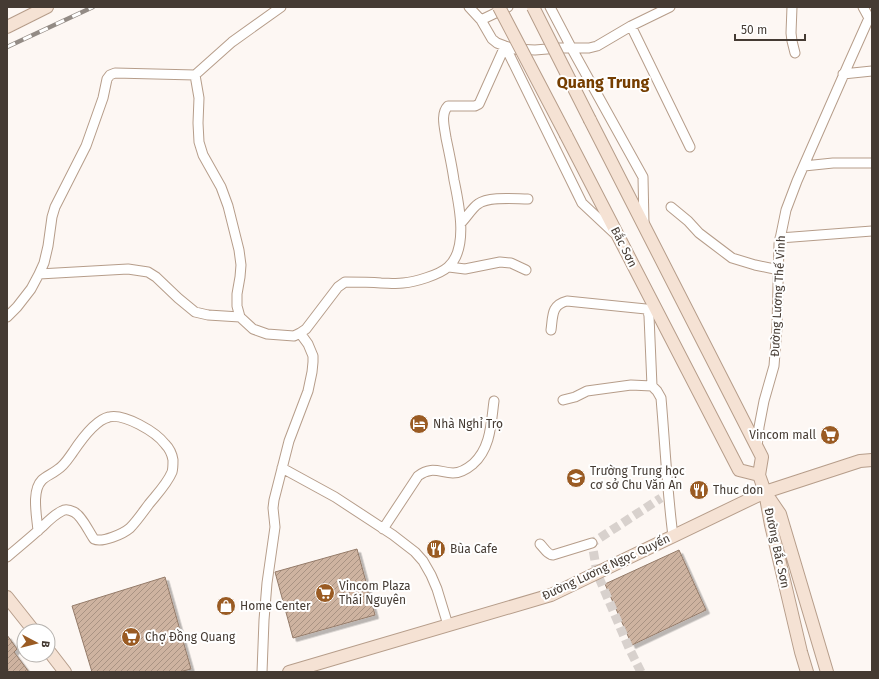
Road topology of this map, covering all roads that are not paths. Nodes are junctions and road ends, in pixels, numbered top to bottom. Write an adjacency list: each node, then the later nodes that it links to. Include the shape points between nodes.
1 (47, 7): 13 (main road)
2 (281, 7): 19 (street, via 232,42)
3 (469, 7): 11 (street)
4 (499, 7): 28 (main road, Bắc Sơn, bridge)
5 (508, 7): 11 (street)
6 (533, 7): 26 (main road, bridge)
7 (550, 7): 15 (street)
8 (670, 7): 12 (street)
9 (792, 7): 16 (street, via 791,37)
10 (865, 12): 18 (street, Đường Lương Thế Vinh)
11 (481, 20): 14 (street, via 492,38)
12 (631, 26): 15 (street, via 597,46); 20 (street)
13 (7, 27)
14 (505, 46): 15 (street, via 536,50); 25 (street, via 479,104 448,106 444,112 444,126); 28 (street, via 582,204)
15 (572, 49): 26 (street, via 642,177)
16 (795, 53)
17 (872, 71): 18 (street)
18 (844, 74): 22 (street, Đường Lương Thế Vinh)
19 (195, 75): 33 (street, via 110,75 86,146 55,207 44,263); 35 (street, via 199,98 199,142 203,155 221,187 239,250 241,264 237,306)
20 (690, 146)
21 (872, 163): 22 (street)
22 (804, 166): 29 (street, Đường Lương Thế Vinh, via 786,210)
23 (528, 199): 25 (street, via 483,201 477,204)
24 (671, 207): 32 (street, via 732,258)
25 (461, 223): 30 (street, via 460,244)
26 (644, 226): 41 (main road)
27 (872, 232): 29 (street)
28 (619, 237): 44 (main road, Bắc Sơn, via 740,470)
29 (780, 238): 32 (street, Đường Lương Thế Vinh)
30 (449, 267): 31 (street, via 465,268 500,262 511,263); 37 (street, via 414,282 345,282)
31 (526, 270)
32 (779, 270): 41 (street, Đường Lương Thế Vinh, via 774,366 764,401)
33 (39, 274): 34 (street, via 31,289); 35 (street, via 144,271 156,277 195,312)
34 (7, 317)
35 (240, 317): 37 (street, via 253,329 267,334 294,336)
36 (551, 330): 38 (street, via 554,309 561,302 646,309 649,316)
37 (300, 333): 43 (street, via 308,344 312,356 312,372)
38 (652, 386): 39 (street, via 631,385 587,391); 48 (street, via 661,398)
39 (563, 400)
40 (494, 401): 46 (street, via 489,437 478,460 463,472 424,471 418,476)
41 (757, 449): 44 (main road, via 762,457)
42 (872, 460): 45 (main road, Đường Lương Ngọc Quyến, via 860,461)
43 (282, 468): 46 (street, via 335,497); 57 (street, via 273,508 275,527 267,583)
44 (759, 475): 45 (main road)
45 (766, 492): 48 (main road, Đường Lương Ngọc Quyến); 59 (main road, Đường Bắc Sơn, via 771,525); 60 (main road, Đường Bắc Sơn, via 780,514)
46 (383, 529): 54 (street, via 415,552 423,561 437,589)
47 (38, 530): 47 (street, via 65,510 76,513 97,541 129,529 167,482 173,470 173,461 165,442 134,422 116,416 103,419 91,429 63,466 41,481 36,500); 51 (street)
48 (674, 536): 54 (main road, Đường Lương Ngọc Quyến, via 551,595)
49 (592, 543): 50 (street, via 554,555)
50 (540, 544)
51 (7, 557)
52 (7, 597): 53 (main road)
53 (28, 623)
54 (448, 625): 58 (main road, Đường Lương Ngọc Quyến)
55 (56, 660): 56 (main road)
56 (65, 672)
57 (262, 672)
58 (288, 672)
59 (807, 672)
60 (827, 672)

